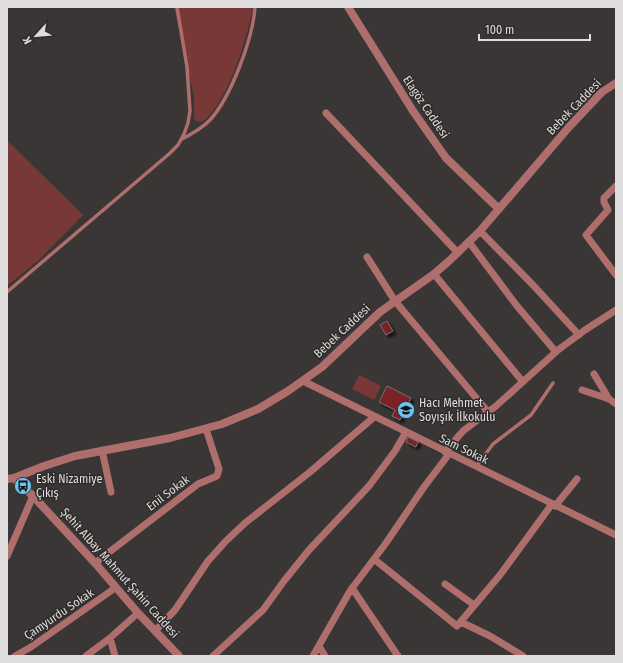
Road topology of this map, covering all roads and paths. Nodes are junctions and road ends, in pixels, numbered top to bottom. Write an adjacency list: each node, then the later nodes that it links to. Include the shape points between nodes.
1 (178, 7): 6 (lane, via 190,104 188,123)
2 (255, 7): 6 (lane, via 242,61 218,109 203,126)
3 (348, 7): 8 (street, Elagöz Caddesi, via 413,111 446,158)
4 (616, 83): 8 (street, Bebek Caddesi, via 602,92 569,127)
5 (326, 113): 11 (street)
6 (181, 140): 15 (lane, via 174,150)
7 (616, 186): 14 (street, via 604,198 608,210 586,235)
8 (499, 209): 9 (street, Bebek Caddesi)
9 (480, 231): 10 (street, Bebek Caddesi); 18 (street)
10 (469, 242): 11 (street, Bebek Caddesi); 19 (street, via 517,306)
11 (458, 253): 13 (street, Bebek Caddesi)
12 (367, 257): 16 (street)
13 (434, 274): 16 (street, Bebek Caddesi); 22 (street)
14 (616, 275)
15 (7, 292)
16 (395, 301): 21 (street, Bebek Caddesi, via 371,319 322,367); 27 (street)
17 (616, 310): 18 (street)
18 (578, 335): 19 (street)
19 (556, 352): 22 (street)
20 (594, 374): 25 (street)
21 (303, 381): 28 (street, Sam Sokak); 29 (street, Bebek Caddesi, via 258,409)
22 (523, 382): 27 (street)
23 (553, 383): 33 (lane, via 531,415 493,444)
24 (582, 390): 25 (street)
25 (609, 399): 26 (street)
26 (616, 404)
27 (488, 412): 32 (street, via 462,431)
28 (374, 417): 30 (street, Sam Sokak); 49 (street, via 226,541 208,561 175,610)
29 (206, 429): 31 (street, Bebek Caddesi, via 149,443); 42 (street, Enil Sokak, via 219,469 217,476 198,484)
30 (406, 432): 32 (street, Sam Sokak); 56 (street, via 369,486 309,550 263,610)
31 (102, 450): 34 (street, Bebek Caddesi); 36 (street)
32 (447, 453): 33 (street, Sam Sokak); 41 (street)
33 (476, 467): 38 (street, Sam Sokak)
34 (10, 478): 37 (street, Şehit Albay Mahmut Şahin Caddesi)
35 (577, 479): 38 (street)
36 (111, 492)
37 (33, 496): 40 (street); 42 (street, Şehit Albay Mahmut Şahin Caddesi)
38 (554, 505): 39 (street, Sam Sokak); 46 (street)
39 (616, 536)
40 (7, 556)
41 (374, 559): 45 (street); 48 (street, via 457,626)
42 (95, 563): 44 (street, Şehit Albay Mahmut Şahin Caddesi)
43 (445, 584): 46 (street)
44 (116, 588): 47 (street, Şehit Albay Mahmut Şahin Caddesi); 52 (street, Çamyurdu Sokak)
45 (352, 588): 51 (street); 59 (street)
46 (474, 605): 48 (street)
47 (138, 613): 49 (street, Şehit Albay Mahmut Şahin Caddesi); 50 (street)
48 (461, 622): 60 (street)
49 (155, 631): 55 (street, Şehit Albay Mahmut Şahin Caddesi)
50 (110, 638): 53 (street); 54 (street)
51 (319, 646): 57 (street); 58 (street)
52 (15, 656)
53 (86, 656)
54 (115, 656)
55 (179, 656)
56 (213, 656)
57 (313, 656)
58 (326, 656)
59 (398, 656)
60 (523, 656)

